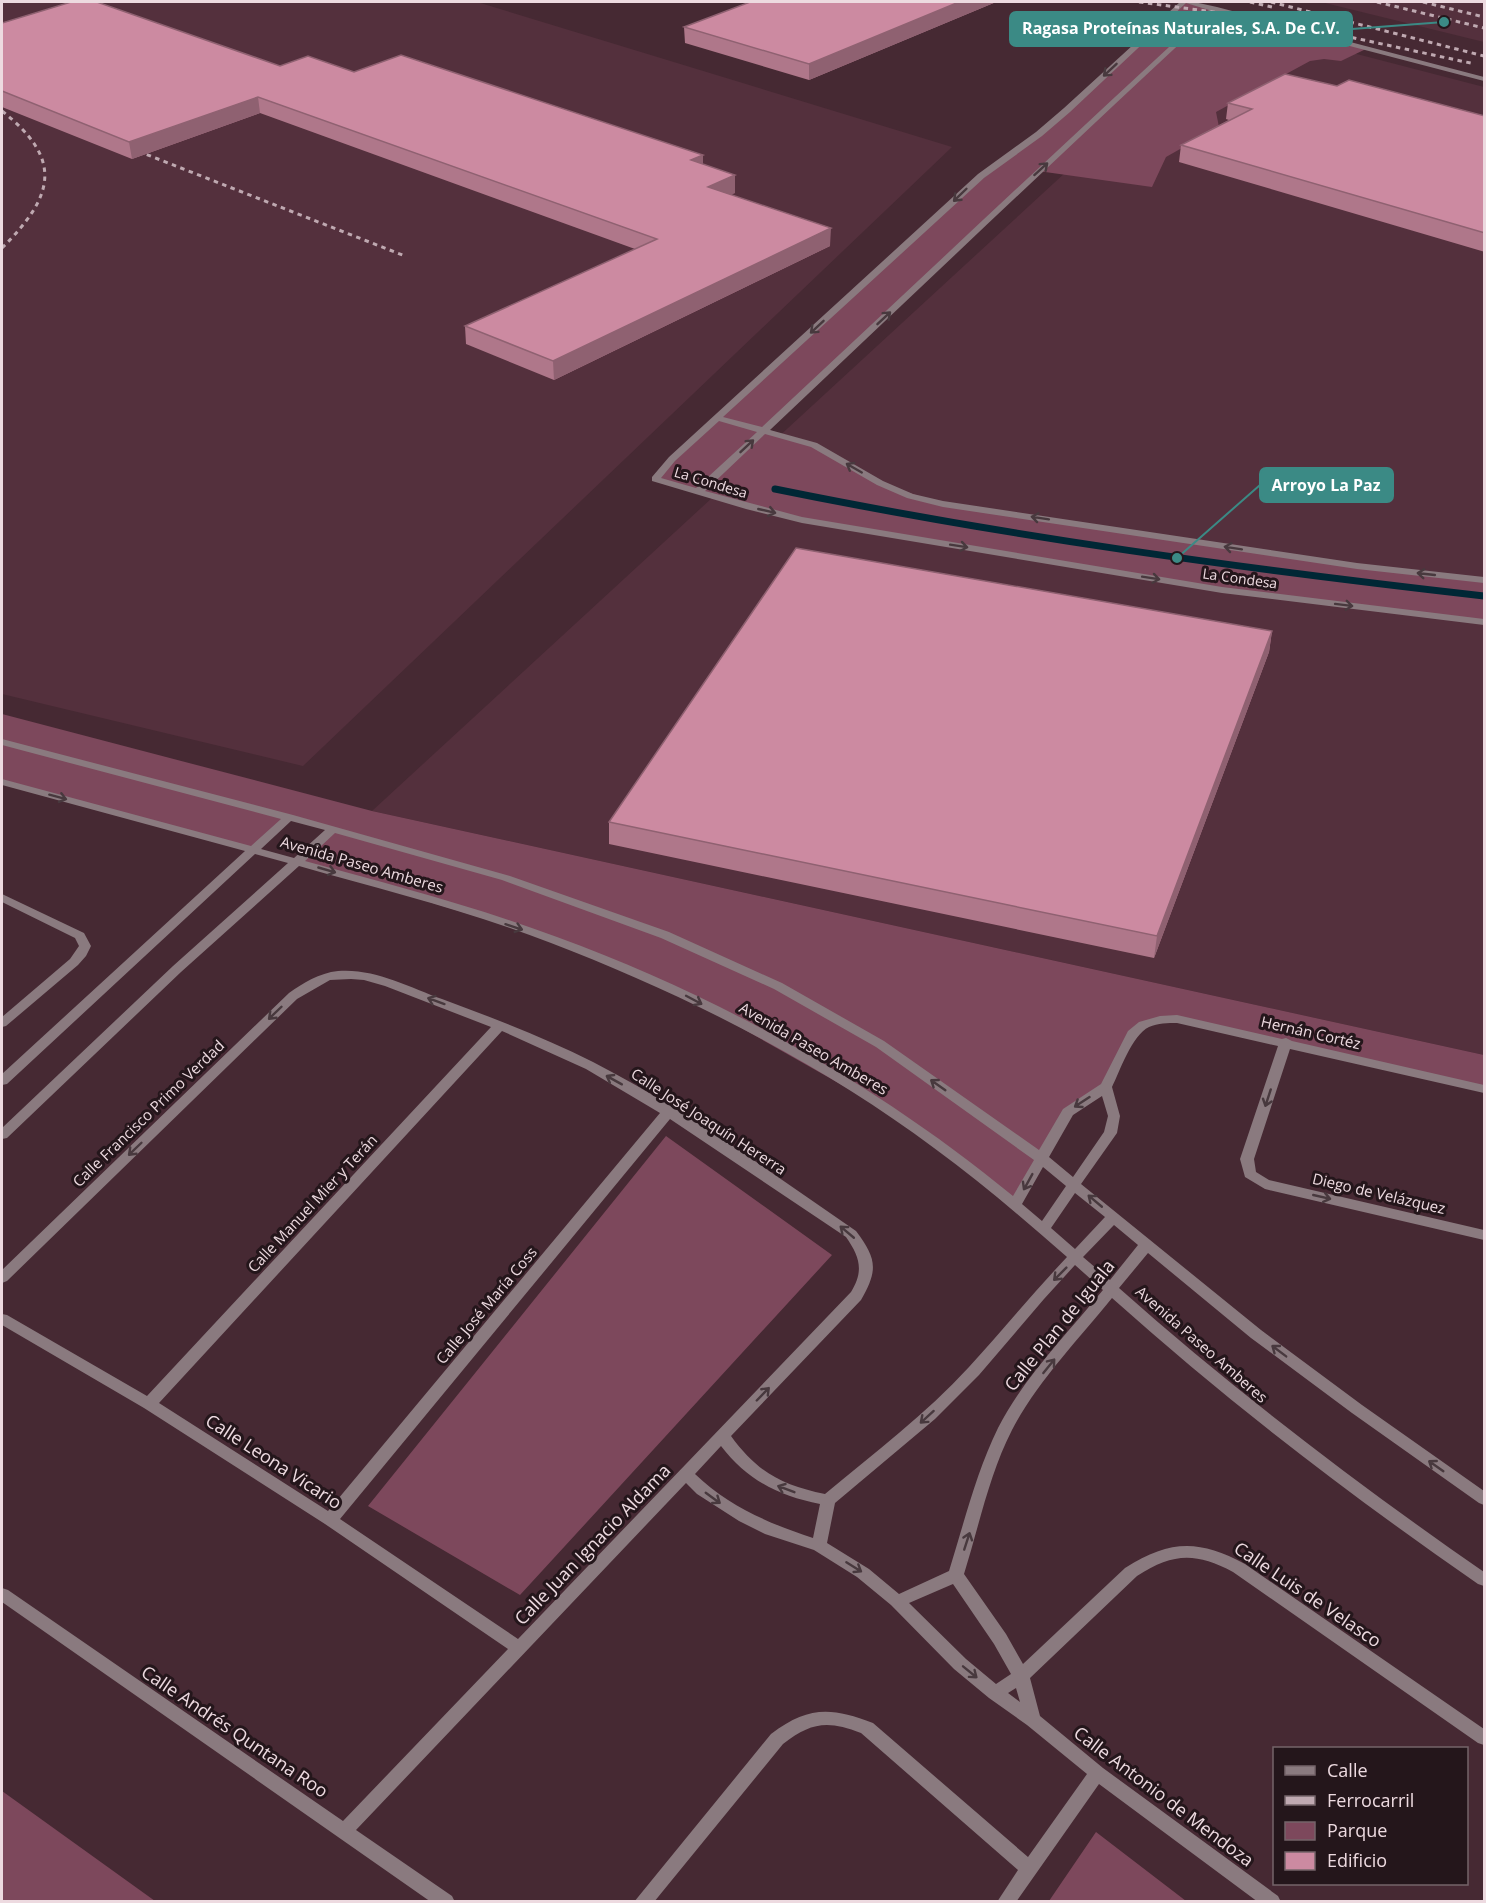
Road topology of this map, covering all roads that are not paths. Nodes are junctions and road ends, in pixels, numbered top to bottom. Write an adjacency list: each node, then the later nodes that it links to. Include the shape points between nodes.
1 (1183, 2): 5 (street, one-way to 5, via 1060,116 981,176)
2 (1188, 2): 3 (street)
3 (1215, 8): 4 (street); 6 (street, one-way to 3)
4 (1485, 79)
5 (718, 418): 6 (street, La Condesa); 7 (street, La Condesa, via 655,479)
6 (765, 430): 7 (street, one-way to 6); 8 (street, La Condesa, one-way to 6, via 1358,566 943,504 910,496 814,445)
7 (699, 491): 9 (street, La Condesa, one-way to 9, via 802,520 1188,584)
8 (1485, 580)
9 (1485, 622)
10 (3, 744): 12 (street, Avenida Paseo Amberes)
11 (2, 782): 14 (street, Avenida Paseo Amberes, one-way to 14)
12 (289, 817): 13 (street, Avenida Paseo Amberes); 14 (street)
13 (333, 829): 15 (street); 26 (street, Avenida Paseo Amberes, one-way to 13, via 880,1044 777,986 665,935 527,885)
14 (254, 850): 15 (street, Avenida Paseo Amberes); 21 (street)
15 (298, 862): 25 (street, via 177,969); 28 (street, Avenida Paseo Amberes, one-way to 28, via 554,940 684,995 816,1065 902,1119)
16 (2, 898): 18 (street, via 80,936 85,946 74,962)
17 (321, 978): 19 (street, Calle José Joaquín Hererra, one-way to 17, via 360,976); 34 (street, Calle Francisco Primo Verdad, one-way to 34, via 293,996)
18 (2, 1023)
19 (500, 1025): 24 (street, Calle José Joaquín Hererra, one-way to 19, via 588,1065); 38 (street, Calle Manuel Mier y Terán)
20 (1286, 1042): 22 (street, Hernán Cortéz, via 1177,1019 1160,1020 1143,1025 1132,1034); 23 (street, Hernán Cortéz); 31 (street, Diego de Velázquez, one-way to 31, via 1248,1159 1250,1174 1265,1184)
21 (2, 1081)
22 (1106, 1087): 26 (street, one-way to 26, via 1068,1112); 27 (street, via 1114,1123)
23 (1485, 1089)
24 (669, 1111): 35 (street, Calle José Joaquín Hererra, one-way to 24, via 869,1270 864,1252 851,1234); 43 (street, Calle José María Coss)
25 (2, 1135)
26 (1041, 1158): 27 (street, Avenida Paseo Amberes); 28 (street, one-way to 28)
27 (1075, 1184): 29 (street, Avenida Paseo Amberes, one-way to 27); 30 (street)
28 (1014, 1206): 30 (street, Avenida Paseo Amberes)
29 (1114, 1216): 32 (street, Avenida Paseo Amberes); 33 (street, Calle Plan de Iguala)
30 (1042, 1229): 33 (street, Avenida Paseo Amberes)
31 (1485, 1235)
32 (1147, 1244): 36 (street, Calle Plan de Iguala); 41 (street, Avenida Paseo Amberes, one-way to 32, via 1256,1334)
33 (1076, 1258): 36 (street, Avenida Paseo Amberes); 42 (street, Calle Plan de Iguala, one-way to 42, via 930,1416)
34 (2, 1278)
35 (865, 1283): 39 (street, Calle Juan Ignacio Aldama, one-way to 35)
36 (1113, 1289): 45 (street, Calle Plan de Iguala, one-way to 36, via 992,1458 1006,1428 1026,1393); 46 (street, Avenida Paseo Amberes, via 1193,1361 1336,1476)
37 (2, 1319): 38 (street, Calle Leona Vicario)
38 (149, 1404): 43 (street, Calle Leona Vicario)
39 (722, 1436): 40 (street, Calle Juan Ignacio Aldama); 42 (street, one-way to 39, via 795,1493 765,1480 743,1463)
40 (686, 1474): 44 (street, Calle Antonio de Mendoza, one-way to 44, via 702,1490 744,1518); 49 (street, Calle Juan Ignacio Aldama)
41 (1485, 1499)
42 (828, 1500): 44 (street)
43 (330, 1520): 49 (street, Calle Leona Vicario)
44 (819, 1546): 48 (street, Calle Antonio de Mendoza, one-way to 48, via 863,1573)
45 (956, 1575): 48 (street); 50 (street)
46 (1485, 1580)
47 (2, 1594): 55 (street, Calle Andrés Quntana Roo)
48 (897, 1601): 51 (street, Calle Antonio de Mendoza, one-way to 51)
49 (519, 1648): 55 (street, Calle Juan Ignacio Aldama)
50 (1020, 1676): 51 (street, Calle Luis de Velasco); 52 (street); 53 (street, Calle Luis de Velasco, via 1131,1572 1150,1559 1175,1550 1193,1550 1239,1568)
51 (995, 1693): 52 (street, Calle Antonio de Mendoza)
52 (1033, 1720): 54 (street, Calle Antonio de Mendoza)
53 (1485, 1738)
54 (1097, 1773): 56 (street); 60 (street, Calle Antonio de Mendoza)
55 (345, 1830): 57 (street, Calle Andrés Quntana Roo)
56 (1029, 1869): 58 (street, via 867,1728 844,1718 822,1716 795,1724 777,1739); 59 (street)
57 (446, 1902)
58 (644, 1902)
59 (1006, 1902)
60 (1272, 1902)

